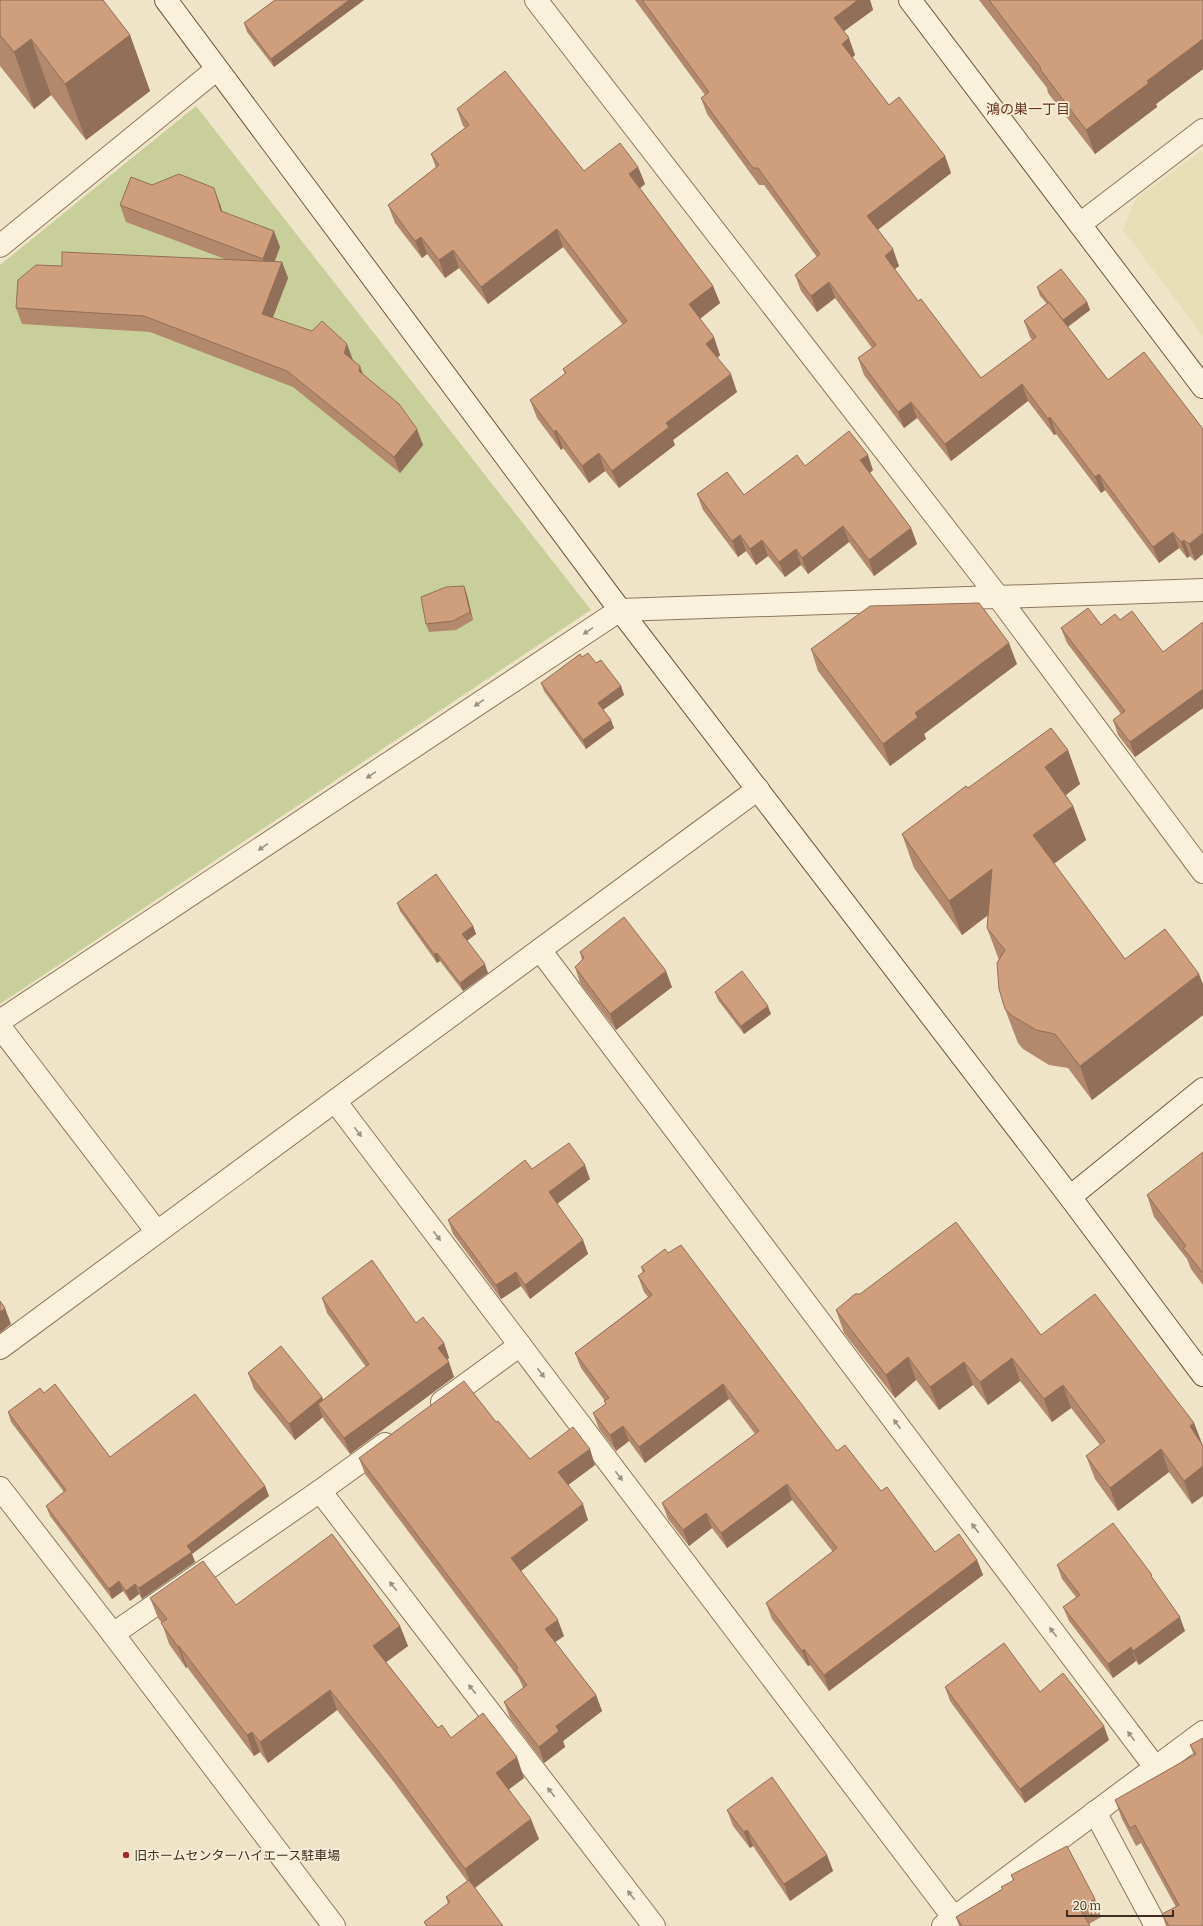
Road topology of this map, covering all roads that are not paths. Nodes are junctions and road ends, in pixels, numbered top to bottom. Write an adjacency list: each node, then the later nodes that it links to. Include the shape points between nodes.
1 (166, 0): 4 (street)
2 (536, 0): 10 (street)
3 (910, 0): 6 (street)
4 (217, 69): 7 (street); 11 (street)
5 (1203, 130): 6 (street)
6 (1080, 224): 8 (street)
7 (0, 246)
8 (1203, 388)
9 (1203, 590): 10 (street)
10 (999, 598): 11 (street); 13 (street)
11 (620, 610): 12 (street); 15 (street, one-way to 15)
12 (758, 789): 14 (street); 19 (street)
13 (1203, 872)
14 (540, 950): 18 (street); 30 (street, one-way to 14)
15 (0, 1021)
16 (0, 1027): 20 (street)
17 (1203, 1089): 19 (street)
18 (335, 1101): 20 (street); 21 (street, one-way to 21)
19 (1070, 1197): 23 (street)
20 (157, 1232): 22 (street)
21 (520, 1345): 24 (street); 32 (street, one-way to 32)
22 (0, 1348)
23 (1203, 1375)
24 (423, 1416)
25 (404, 1430): 27 (street)
26 (0, 1488): 28 (street)
27 (320, 1491): 28 (street); 34 (street, one-way to 27)
28 (113, 1634): 33 (street)
29 (1203, 1732): 30 (street)
30 (1155, 1767): 31 (street)
31 (1095, 1812): 32 (street); 35 (street)
32 (949, 1922)
33 (334, 1926)
34 (654, 1926)
35 (1156, 1926)

